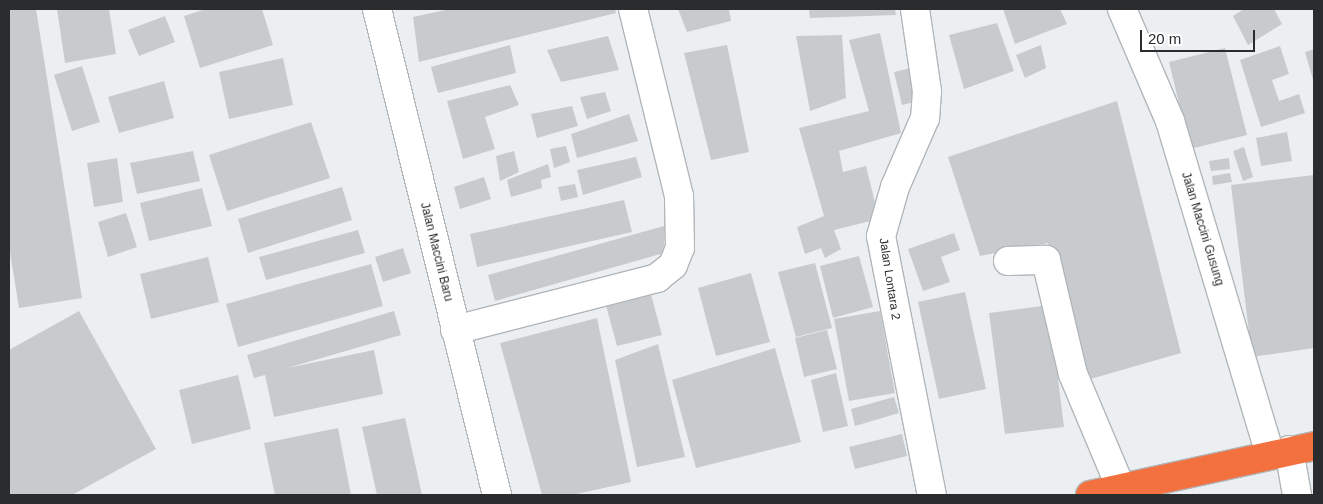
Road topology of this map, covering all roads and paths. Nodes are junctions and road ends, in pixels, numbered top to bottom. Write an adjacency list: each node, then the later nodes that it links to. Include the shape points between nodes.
1 (377, 9): 6 (street, Jalan Maccini Baru)
2 (632, 9): 6 (street, via 679,196 680,248 673,265 657,278)
3 (915, 9): 10 (street, Jalan Lontara 2, via 927,92 925,118 895,187 881,236)
4 (1122, 9): 7 (street, Jalan Maccini Gusung, via 1170,121)
5 (1008, 261): 8 (street, via 1046,260 1073,374)
6 (455, 330): 9 (street, Jalan Maccini Baru)
7 (1291, 450): 8 (highway); 12 (street, Jalan Maccini Gusung)
8 (1121, 488): 11 (highway)
9 (497, 495)
10 (932, 495)
11 (1090, 495)
12 (1297, 495)

